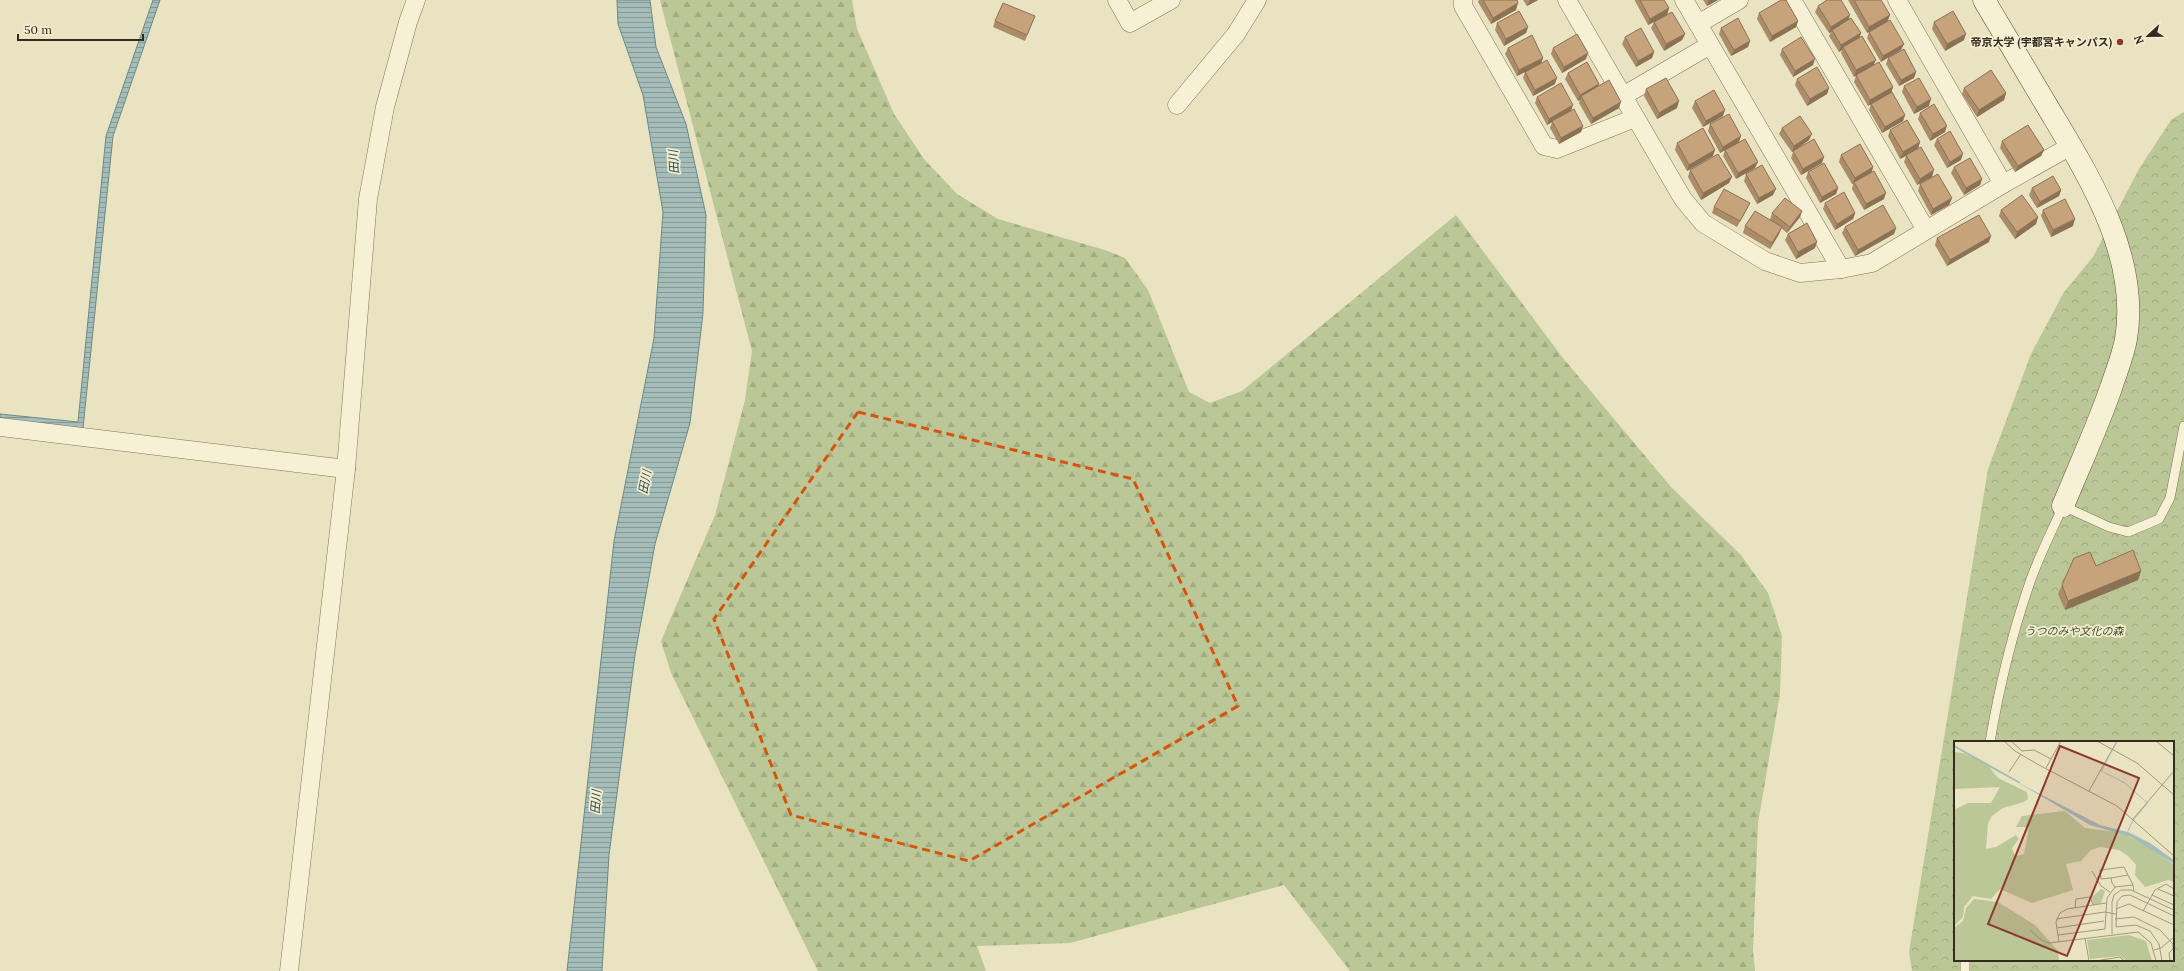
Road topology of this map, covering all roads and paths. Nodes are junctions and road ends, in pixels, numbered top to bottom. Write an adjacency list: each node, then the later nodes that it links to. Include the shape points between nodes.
1 (416, 0): 23 (street, via 385,107 368,198)
2 (1118, 0): 3 (street, via 1130,23)
3 (1171, 0)
4 (1257, 0): 15 (street, via 1236,34)
5 (1463, 0): 16 (street, via 1463,6 1544,146 1557,149)
6 (1567, 0): 14 (street)
7 (1684, 0): 12 (street)
8 (1738, 0): 12 (street)
9 (1792, 0): 19 (street)
10 (1897, 0): 18 (street)
11 (1984, 0): 17 (street)
12 (1698, 24): 13 (street)
13 (1710, 45): 14 (street); 20 (street)
14 (1623, 96): 16 (street)
15 (1177, 105)
16 (1635, 118): 20 (street, via 1683,199 1703,223 1765,261 1800,273)
17 (2071, 146): 18 (street); 24 (street, via 2106,215 2117,243 2128,303 2126,339 2117,369 2104,408)
18 (2003, 184): 19 (street)
19 (1926, 230): 20 (street, via 1872,263)
20 (1841, 269)
21 (2184, 426): 24 (lane, via 2170,498 2159,519 2128,532 2109,527)
22 (0, 427): 23 (street)
23 (346, 469): 26 (street)
24 (2063, 506): 25 (lane, via 2030,581 2011,641 1996,700)
25 (1990, 741)
26 (289, 971)

